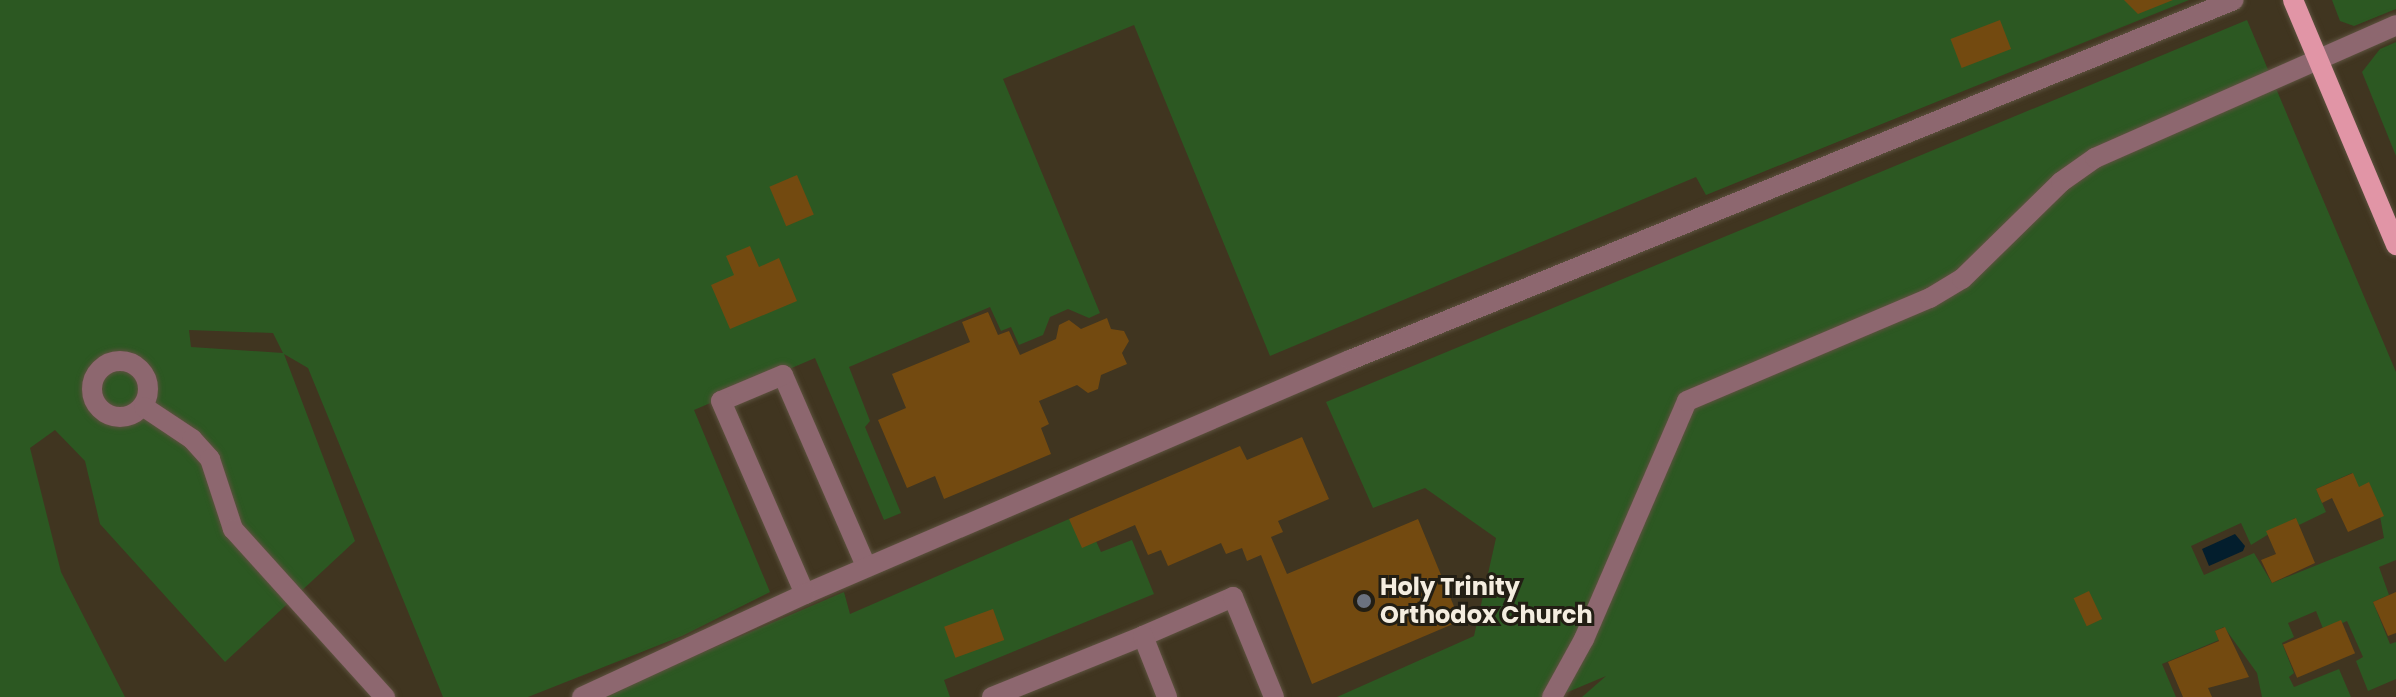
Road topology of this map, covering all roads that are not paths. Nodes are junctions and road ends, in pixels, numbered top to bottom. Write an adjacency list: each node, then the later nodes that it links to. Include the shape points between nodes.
1 (2234, 0): 7 (street, via 1350,360)
2 (2293, 0): 4 (main road)
3 (2396, 25): 4 (street)
4 (2318, 59): 5 (main road); 15 (street, via 2095,158 2061,182 1962,279 1930,298 1687,401 1584,639)
5 (2396, 245)
6 (144, 407): 10 (street, via 192,439 210,459 233,529)
7 (866, 566): 8 (street); 8 (street, via 783,375 721,401)
8 (805, 594): 11 (street)
9 (1143, 636): 12 (street); 13 (street); 14 (street, via 1233,597)
10 (385, 697)
11 (582, 697)
12 (992, 697)
13 (1167, 697)
14 (1274, 697)
15 (1552, 697)

